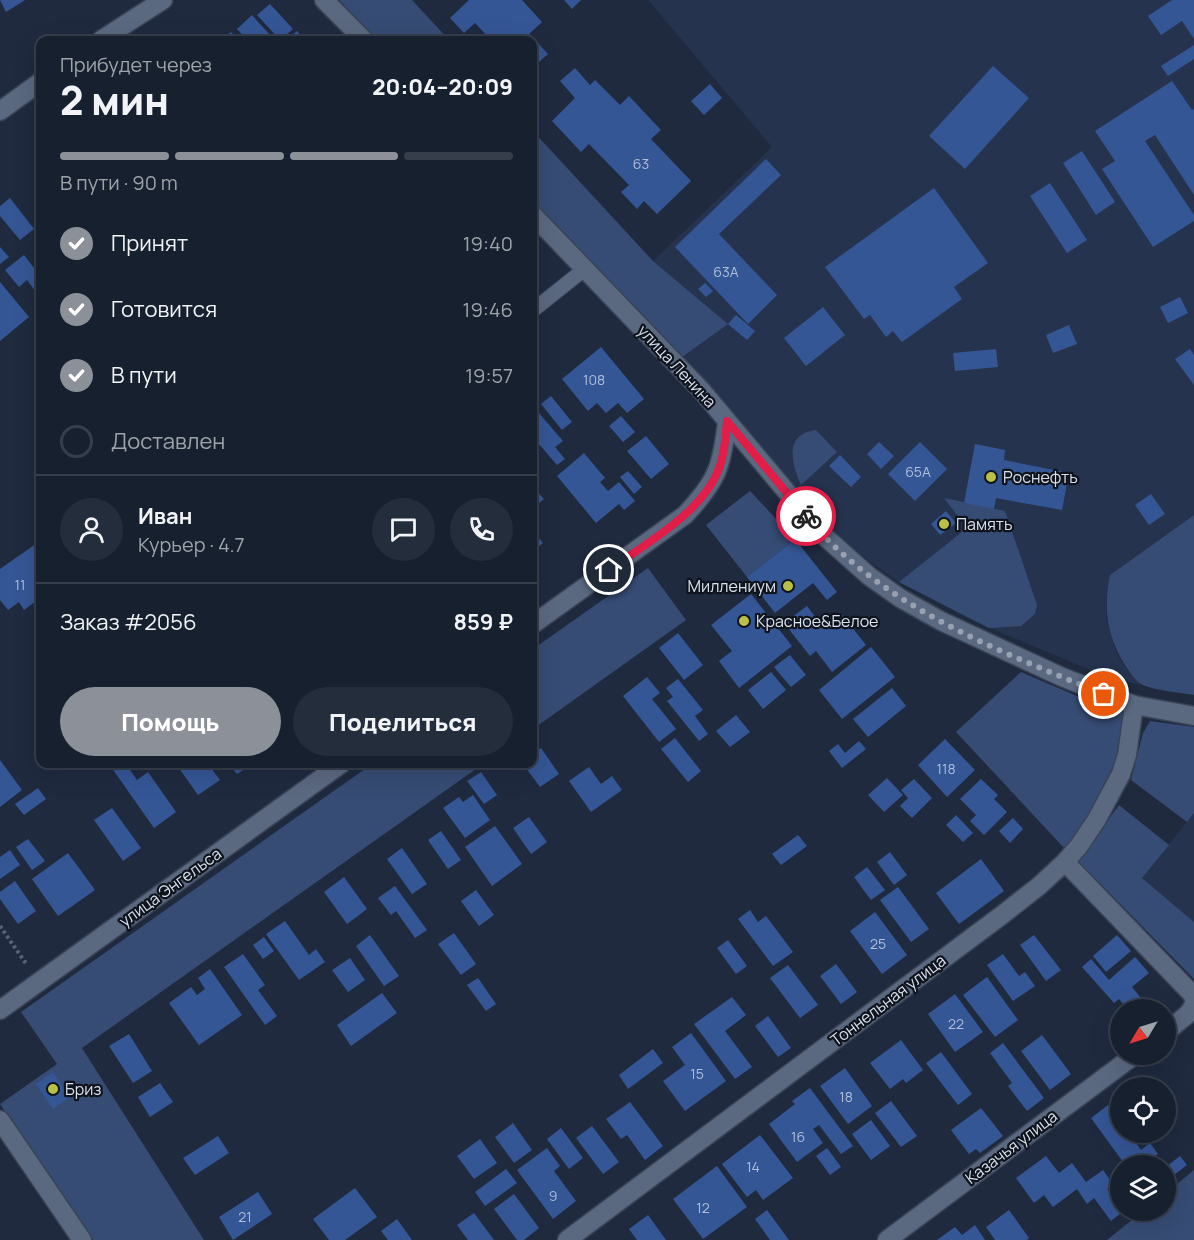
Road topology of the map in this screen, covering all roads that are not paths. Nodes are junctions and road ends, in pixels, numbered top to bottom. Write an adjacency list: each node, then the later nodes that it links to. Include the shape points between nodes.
1 (163, 0): 3 (street)
2 (324, 0): 4 (street)
3 (107, 36)
4 (360, 36)
5 (36, 85): 6 (street)
6 (0, 111)
7 (537, 219): 8 (street, улица Ленина)
8 (586, 268): 9 (lane); 10 (street, улица Ленина)
9 (537, 306)
10 (727, 421): 11 (street, via 721,464 701,498 685,515); 12 (street, улица Ленина, via 823,535 900,598 984,642)
11 (537, 621)
12 (1134, 705): 13 (street, улица Ленина); 15 (street, Тоннельная улица, via 1121,774 1097,819)
13 (1194, 717)
14 (335, 768): 18 (street, улица Энгельса)
15 (1065, 862): 16 (street); 23 (street, Тоннельная улица, via 1002,915)
16 (1194, 999)
17 (1194, 1005): 19 (street)
18 (0, 1010)
19 (1176, 1024)
20 (1121, 1065): 24 (street, Казачья улица)
21 (0, 1120): 22 (street)
22 (82, 1240)
23 (567, 1240)
24 (887, 1240)

